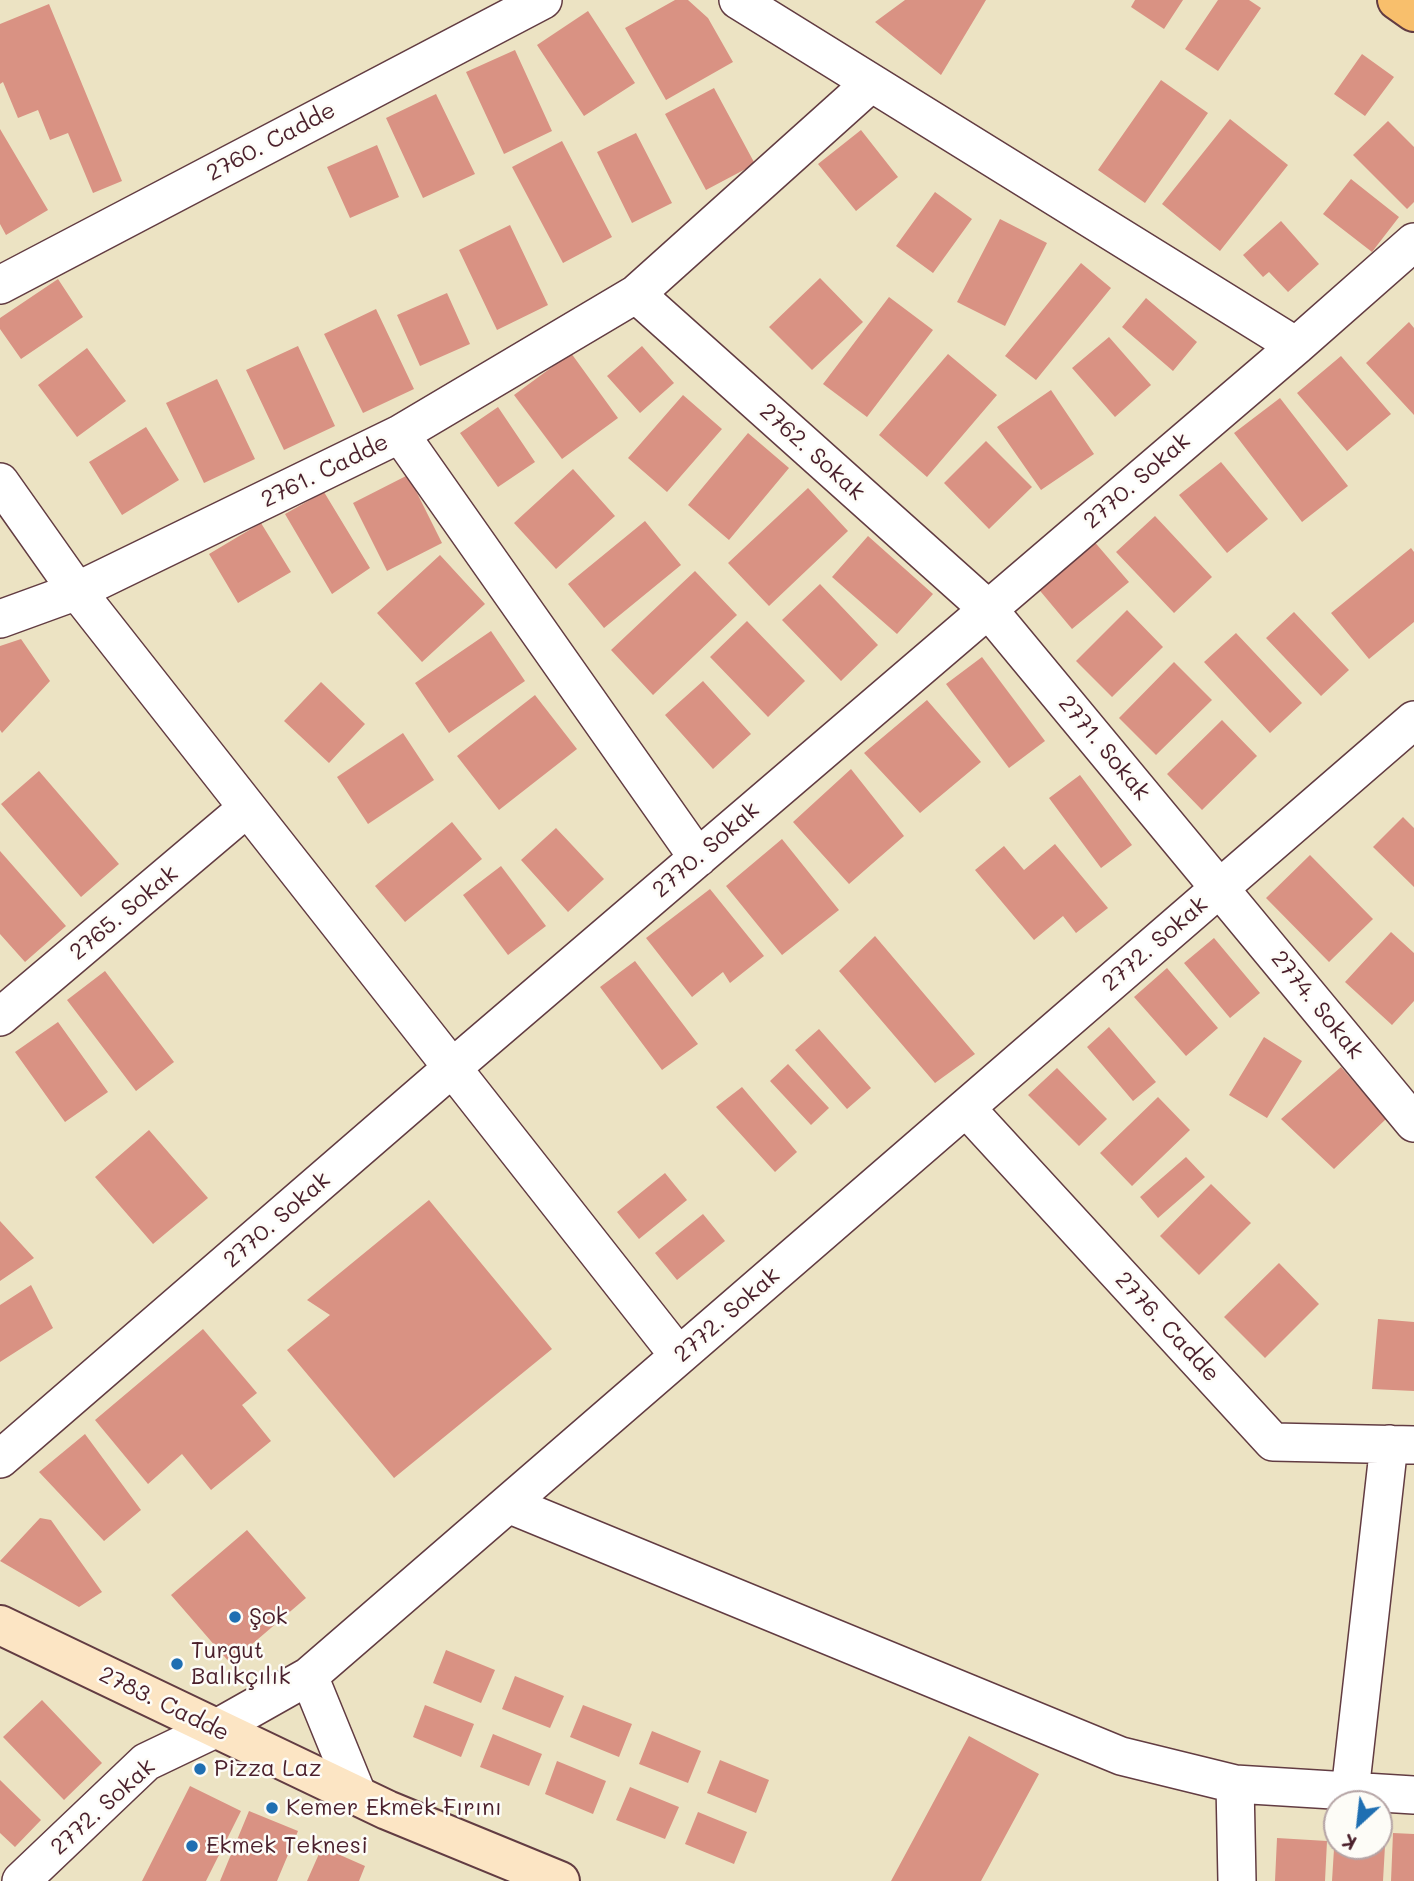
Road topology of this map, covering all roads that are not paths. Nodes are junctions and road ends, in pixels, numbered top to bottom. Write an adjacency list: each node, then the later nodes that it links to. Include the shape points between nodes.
1 (543, 0): 7 (street, 2760. Cadde)
2 (738, 0): 5 (street)
3 (1397, 0): 4 (main road)
4 (1414, 12)
5 (872, 83): 8 (street, 2761. Cadde); 9 (street)
6 (1414, 242): 9 (street, 2770. Sokak)
7 (0, 285)
8 (636, 294): 10 (street, 2761. Cadde); 13 (street, 2762. Sokak)
9 (1296, 346): 13 (street, 2770. Sokak)
10 (400, 434): 12 (street, 2761. Cadde); 17 (street)
11 (0, 482): 12 (street)
12 (76, 591): 14 (street, 2761. Cadde); 16 (street)
13 (988, 609): 17 (street, 2770. Sokak); 18 (street, 2771. Sokak)
14 (0, 619)
15 (1414, 720): 18 (street, 2772. Sokak)
16 (247, 808): 19 (street, 2765. Sokak); 20 (street)
17 (698, 858): 20 (street, 2770. Sokak)
18 (1220, 888): 21 (street, 2772. Sokak); 22 (street, 2774. Sokak)
19 (0, 1017)
20 (452, 1068): 23 (street); 25 (street, 2770. Sokak)
21 (966, 1108): 23 (street, 2772. Sokak); 24 (street, 2776. Cadde, via 1273,1442)
22 (1414, 1123)
23 (679, 1356): 26 (street, 2772. Sokak)
24 (1401, 1444): 32 (street)
25 (3, 1450)
26 (508, 1504): 28 (street, 2772. Sokak); 30 (street, via 1121,1756)
27 (0, 1625): 29 (main road, 2783. Cadde)
28 (309, 1676): 29 (street, 2772. Sokak); 35 (street)
29 (215, 1729): 35 (main road, 2783. Cadde); 36 (street, 2772. Sokak, via 146,1762)
30 (1235, 1784): 31 (street); 38 (street)
31 (1323, 1790)
32 (1350, 1790)
33 (1393, 1794): 34 (street)
34 (1414, 1795)
35 (358, 1796): 37 (main road, 2783. Cadde)
36 (21, 1881)
37 (561, 1881)
38 (1237, 1881)

